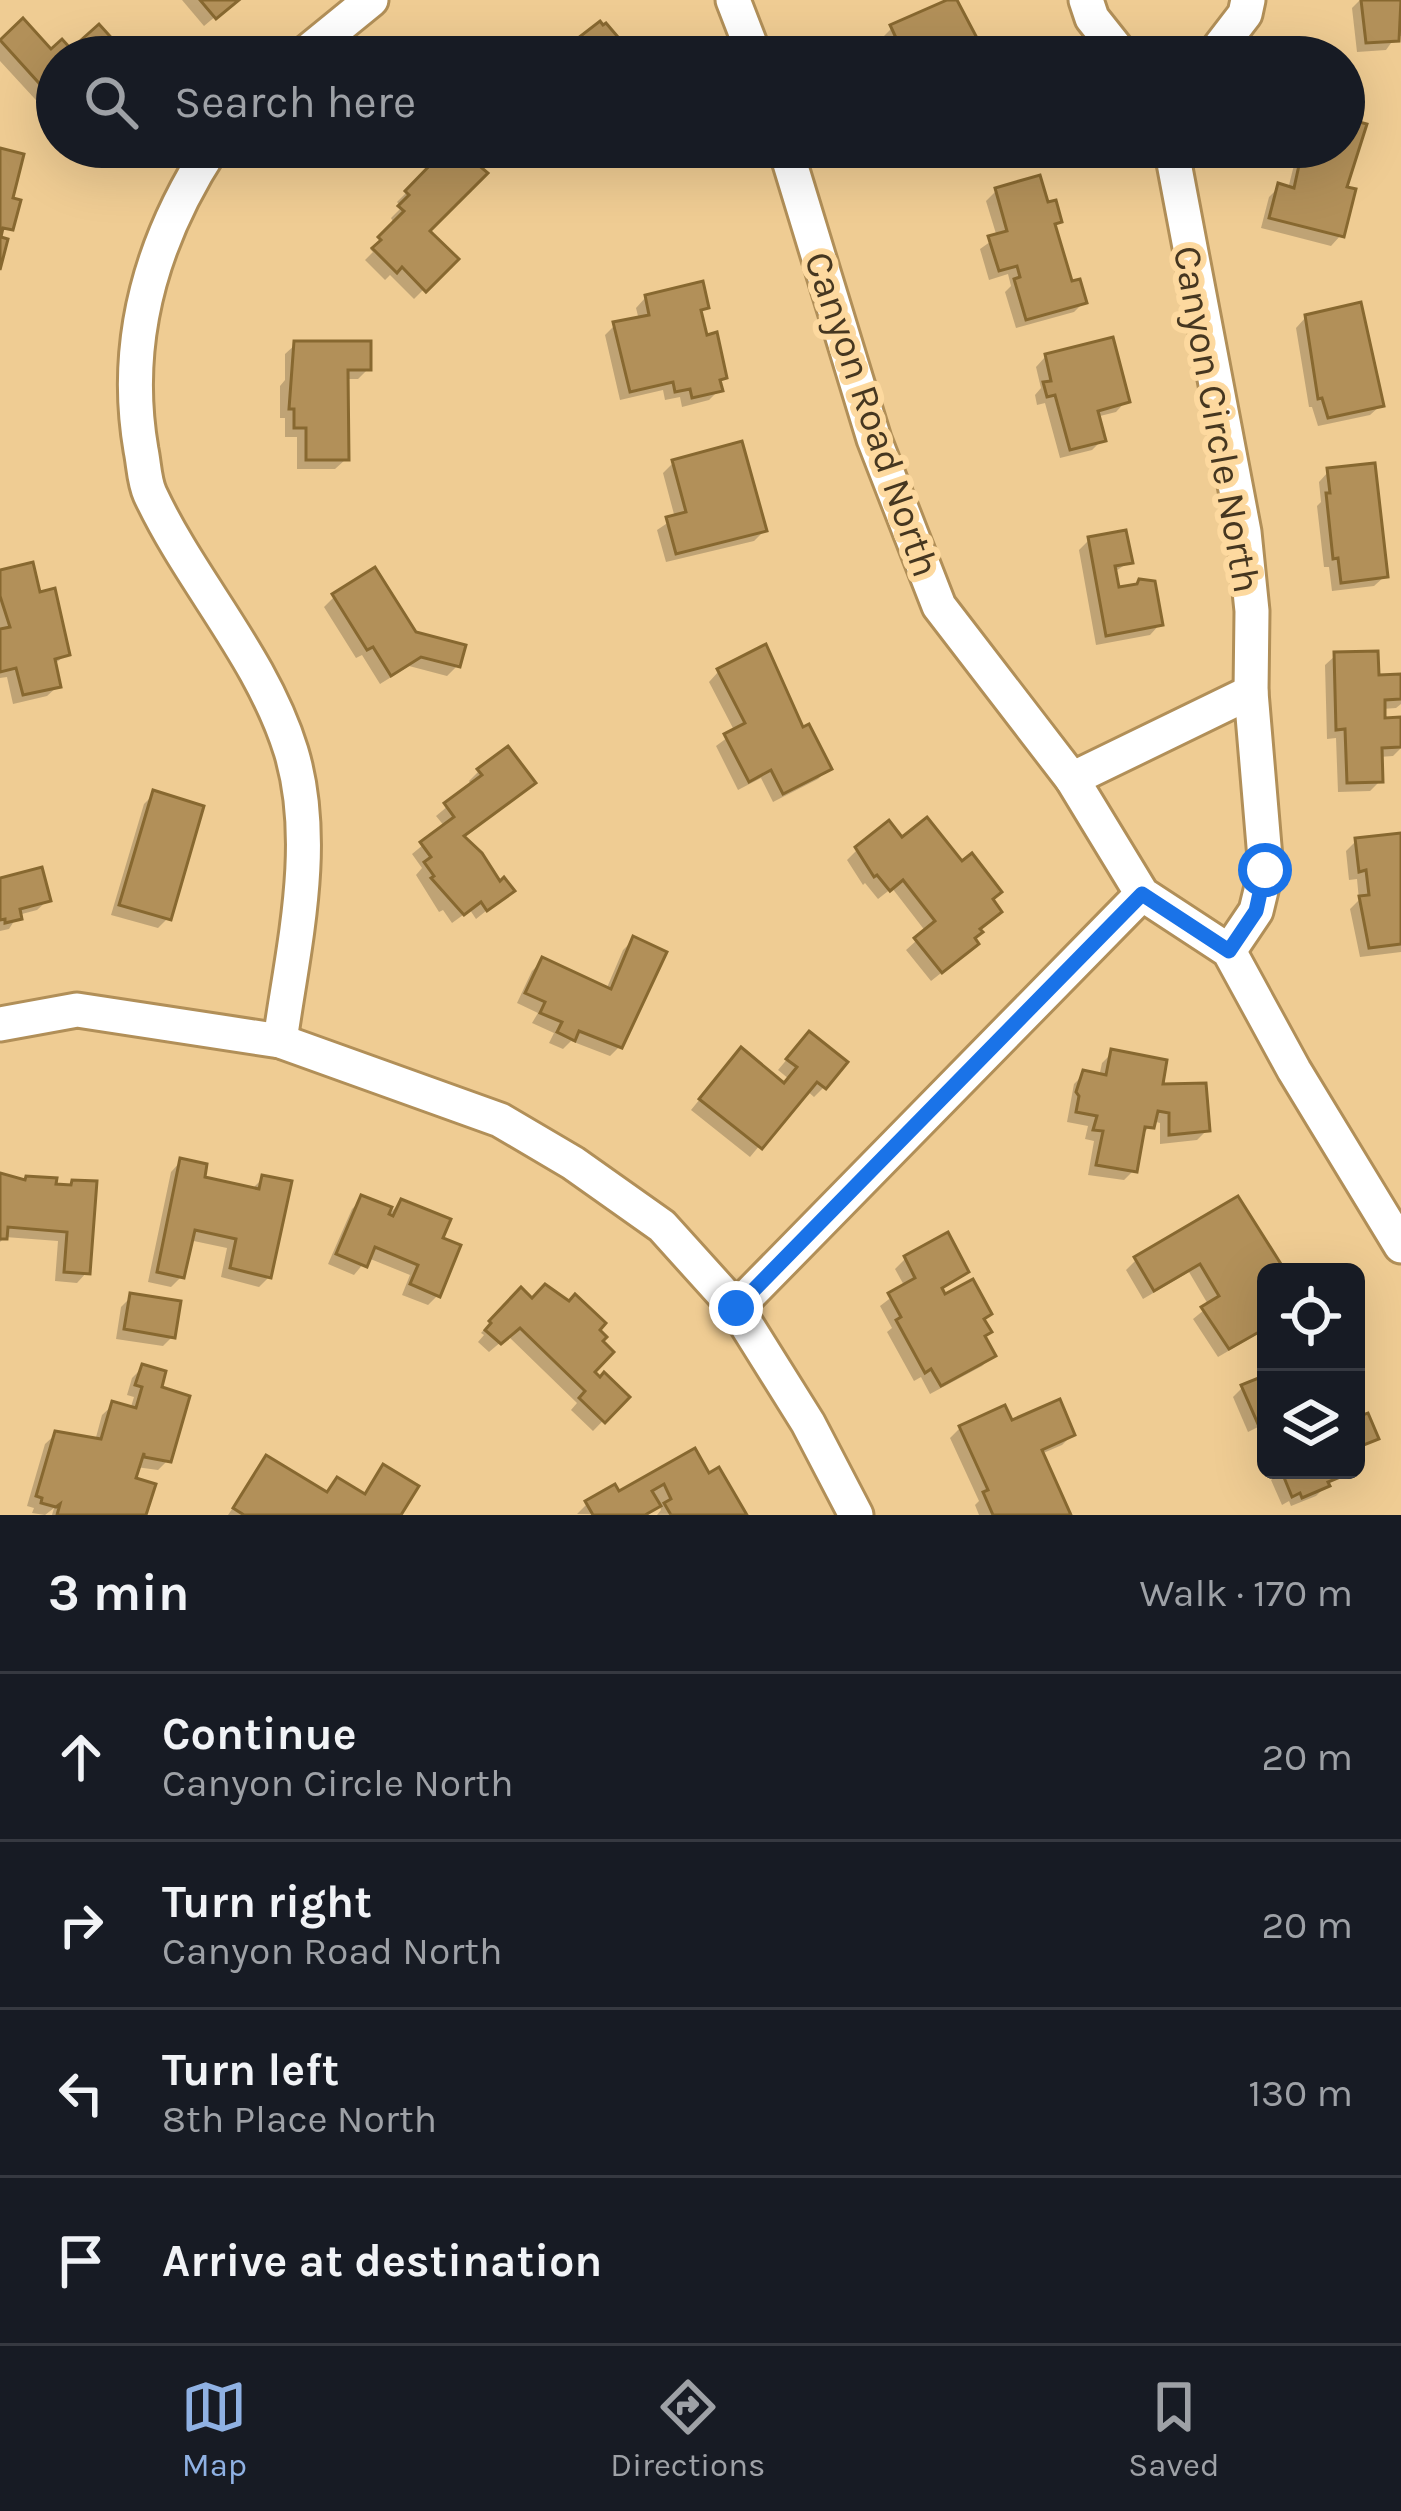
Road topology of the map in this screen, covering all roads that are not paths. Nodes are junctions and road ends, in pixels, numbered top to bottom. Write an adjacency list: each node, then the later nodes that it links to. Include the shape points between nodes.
1 (371, 0): 5 (street)
2 (733, 0): 6 (street)
3 (1086, 0): 7 (street)
4 (1248, 0): 8 (street)
5 (327, 36)
6 (747, 36)
7 (1106, 36)
8 (1228, 36)
9 (198, 168): 17 (street, via 152,266 137,340 136,417 148,491 260,682 291,751 303,825)
10 (791, 168): 13 (street, Canyon Road North, via 874,439 939,606)
11 (1175, 168): 12 (street, Canyon Circle North, via 1244,532)
12 (1251, 692): 13 (street); 15 (street, Canyon Circle North, via 1265,870 1256,911)
13 (1072, 779): 14 (street, Canyon Road North)
14 (1142, 894): 15 (street, Canyon Road North); 19 (street)
15 (1229, 951): 18 (street, Canyon Road North)
16 (0, 1024): 17 (street, via 77,1010)
17 (280, 1040): 19 (street, via 500,1120 662,1226)
18 (1401, 1246)
19 (736, 1308): 20 (street)
20 (856, 1515)

